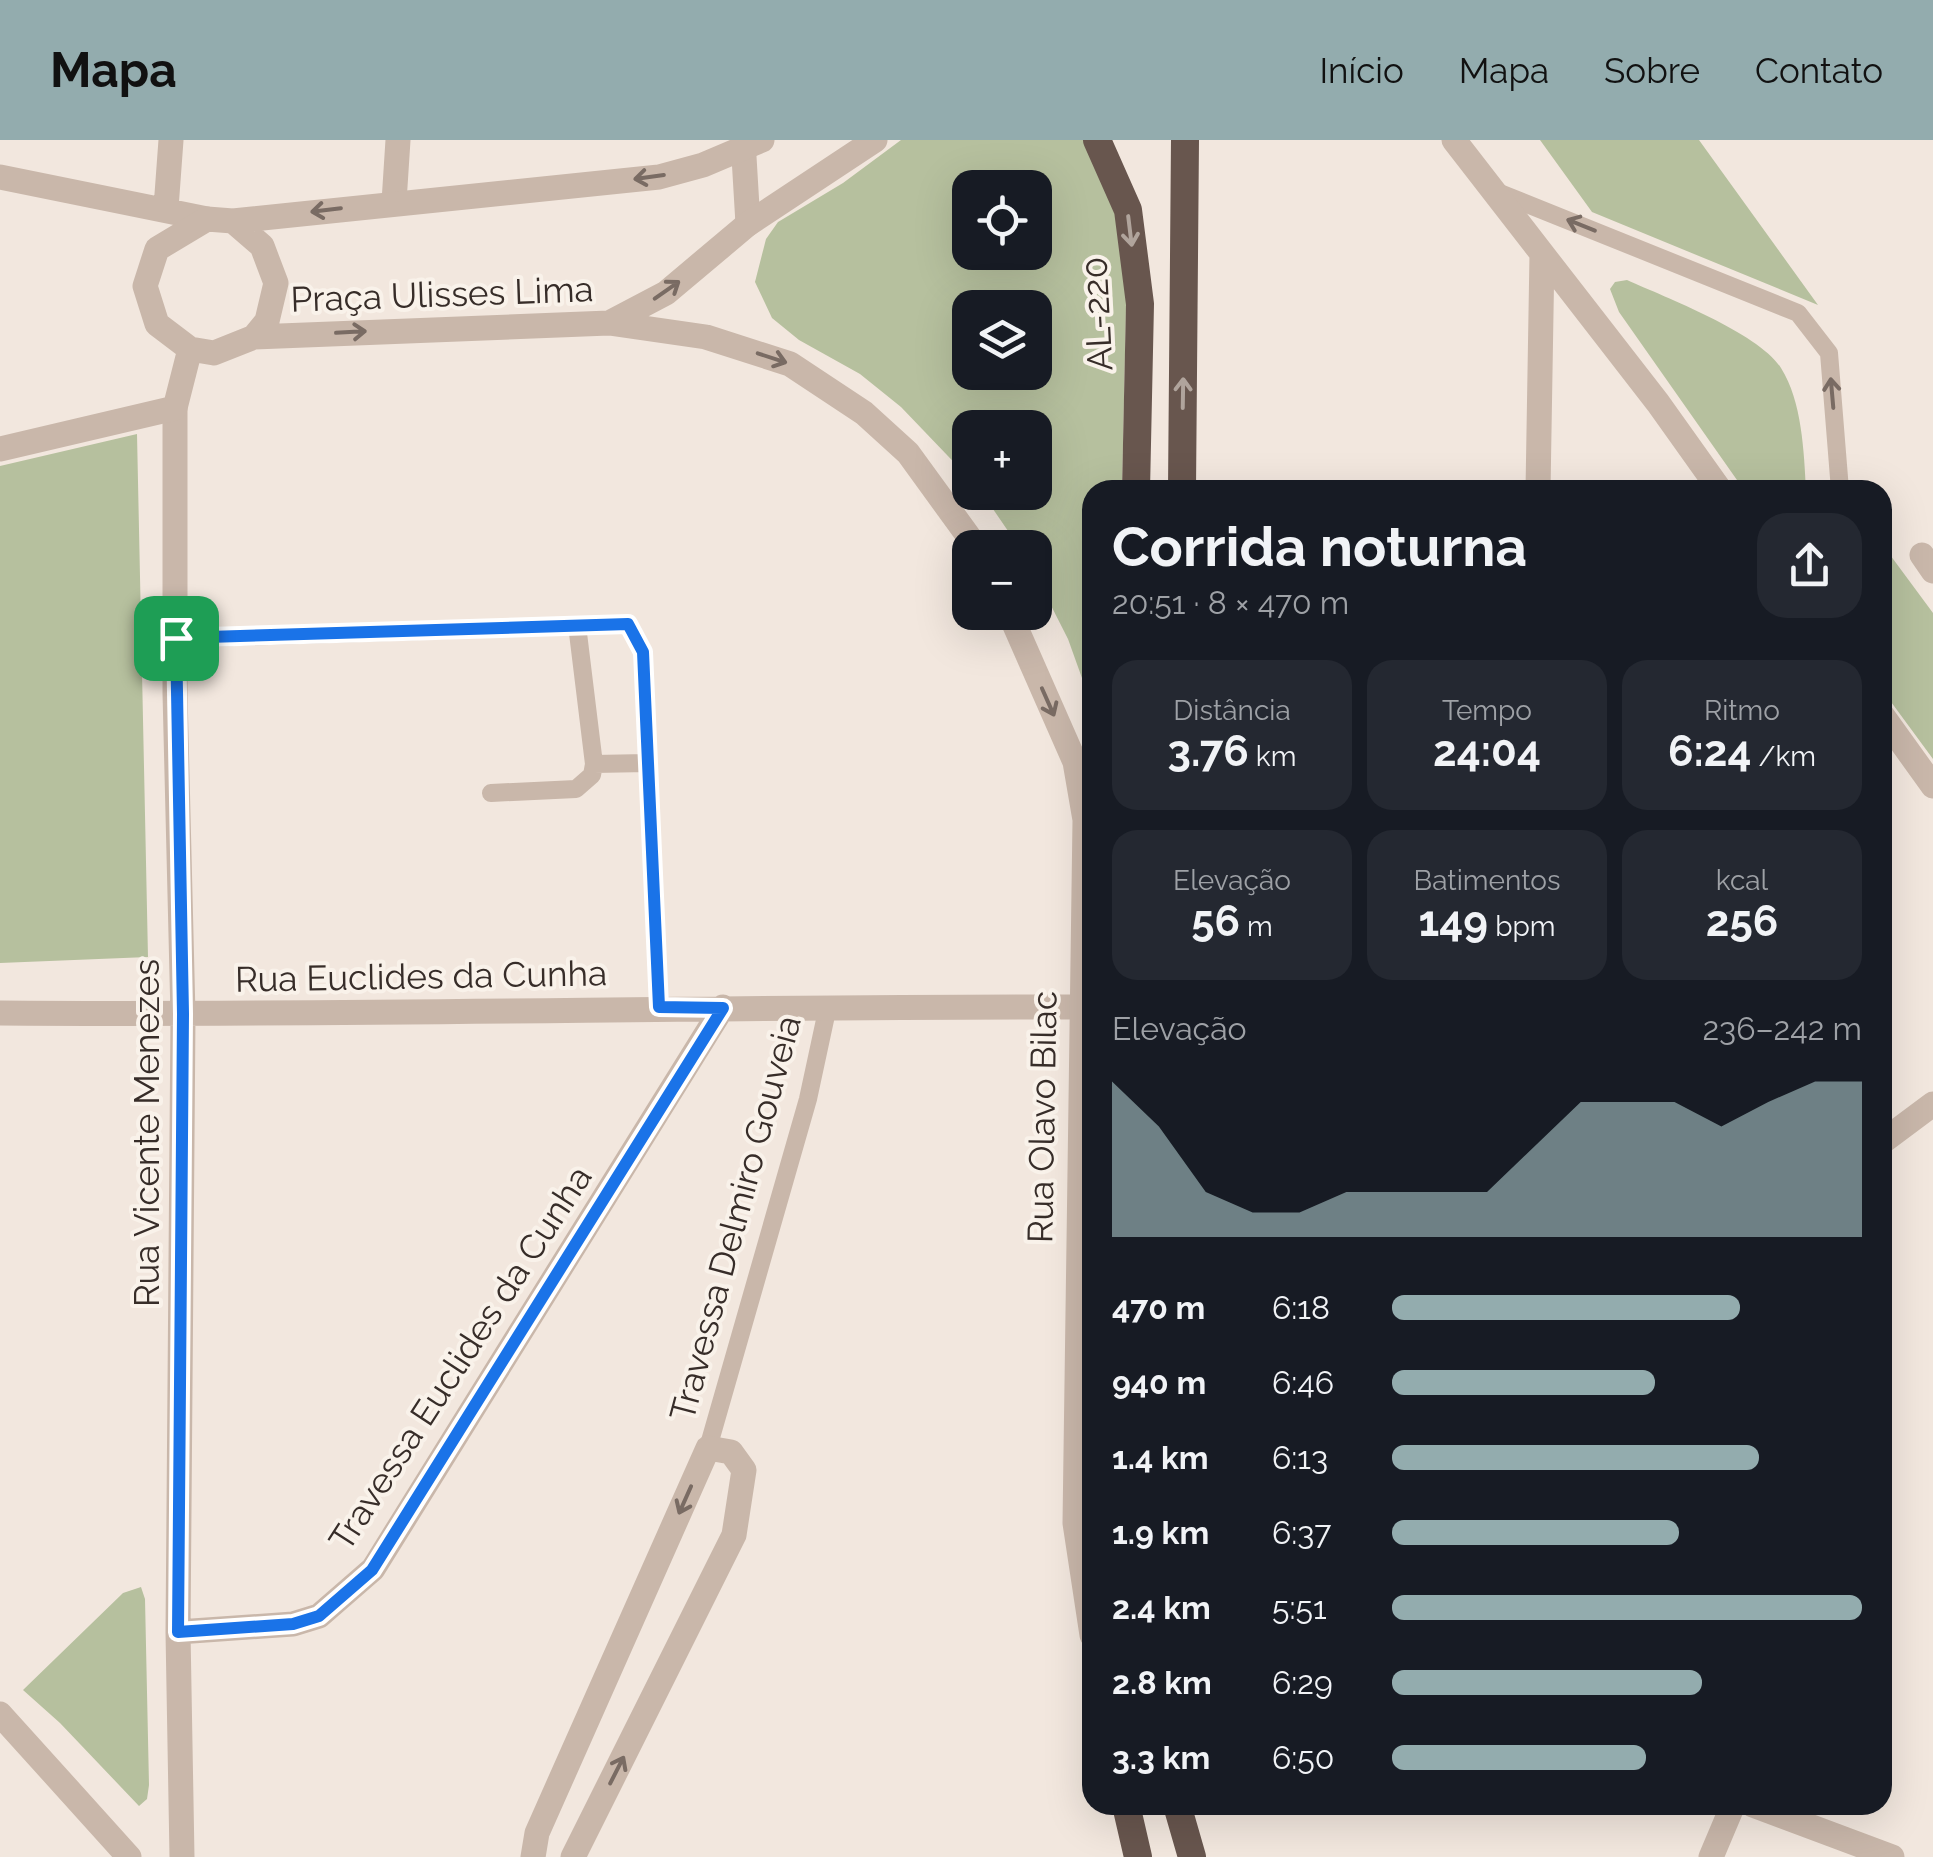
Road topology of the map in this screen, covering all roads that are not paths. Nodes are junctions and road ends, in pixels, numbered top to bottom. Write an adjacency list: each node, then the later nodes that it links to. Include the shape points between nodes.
1 (171, 140): 11 (street)
2 (398, 140): 10 (street)
3 (876, 140): 13 (street, Praça Ulisses Lima)
4 (1097, 140): 20 (highway, AL-220 / AL-220, one-way to 20, via 1128,210 1140,304)
5 (1185, 140): 21 (highway, one-way to 5)
6 (1454, 140): 9 (street)
7 (749, 144): 10 (street, one-way to 10, via 659,177); 13 (street)
8 (0, 177): 11 (street)
9 (1493, 190): 14 (street); 24 (lane, one-way to 9, via 1829,353 1798,313)
10 (394, 202): 12 (street, one-way to 12)
11 (166, 208): 12 (street)
12 (220, 220): 16 (street, via 262,246 276,283 267,321); 17 (street, via 158,248 145,286 157,324)
13 (748, 224): 15 (street, Praça Ulisses Lima, one-way to 13, via 666,293)
14 (1542, 254): 22 (street); 23 (street)
15 (609, 323): 16 (street, Praça Ulisses Lima, one-way to 15); 25 (street, one-way to 25, via 706,336 790,364 864,413 908,453)
16 (254, 337): 17 (street, via 214,353)
17 (190, 349): 18 (street, Rua Vicente Menezes)
18 (175, 408): 19 (street); 28 (street, Rua Vicente Menezes)
19 (0, 448)
20 (1136, 480)
21 (1182, 480)
22 (1538, 480)
23 (1712, 480)
24 (1839, 480)
25 (964, 530)
26 (577, 625): 28 (lane); 30 (lane, via 628,624 643,652); 31 (lane)
27 (1017, 630): 34 (street, Rua Olavo Bilac, one-way to 34, via 1075,762)
28 (176, 638): 41 (street, Rua Vicente Menezes)
29 (1892, 729): 32 (street)
30 (647, 763): 31 (lane); 37 (lane)
31 (594, 764): 33 (lane, via 592,776 576,789)
32 (1933, 786)
33 (491, 793)
34 (1082, 803)
35 (1082, 960): 38 (street, Rua Olavo Bilac, one-way to 38)
36 (828, 1006): 38 (street, Rua Euclides da Cunha); 39 (street, Rua Euclides da Cunha); 44 (lane, Travessa Delmiro Gouveia, via 808,1099)
37 (659, 1007): 39 (street, Rua Euclides da Cunha); 41 (street, Rua Euclides da Cunha)
38 (1081, 1007): 45 (street, Rua Olavo Bilac, via 1075,1523)
39 (723, 1008): 46 (street, Travessa Euclides da Cunha, via 372,1570 319,1616 293,1624)
40 (0, 1012): 41 (street, Rua Euclides da Cunha)
41 (183, 1014): 46 (street, Rua Vicente Menezes)
42 (1933, 1104): 43 (street)
43 (1892, 1135)
44 (708, 1448): 55 (street, Travessa Delmiro Gouveia, one-way to 55); 56 (street, Travessa Delmiro Gouveia, one-way to 44, via 734,1535 744,1470 731,1452)
45 (1082, 1570)
46 (178, 1632): 54 (street, Rua Vicente Menezes)
47 (0, 1714): 53 (street)
48 (1127, 1815): 57 (street)
49 (1128, 1815): 58 (highway)
50 (1180, 1815): 59 (highway)
51 (1729, 1815): 60 (street)
52 (1779, 1815): 61 (street)
53 (129, 1857)
54 (182, 1857)
55 (533, 1857)
56 (573, 1857)
57 (1126, 1857)
58 (1138, 1857)
59 (1192, 1857)
60 (1711, 1857)
61 (1892, 1857)

